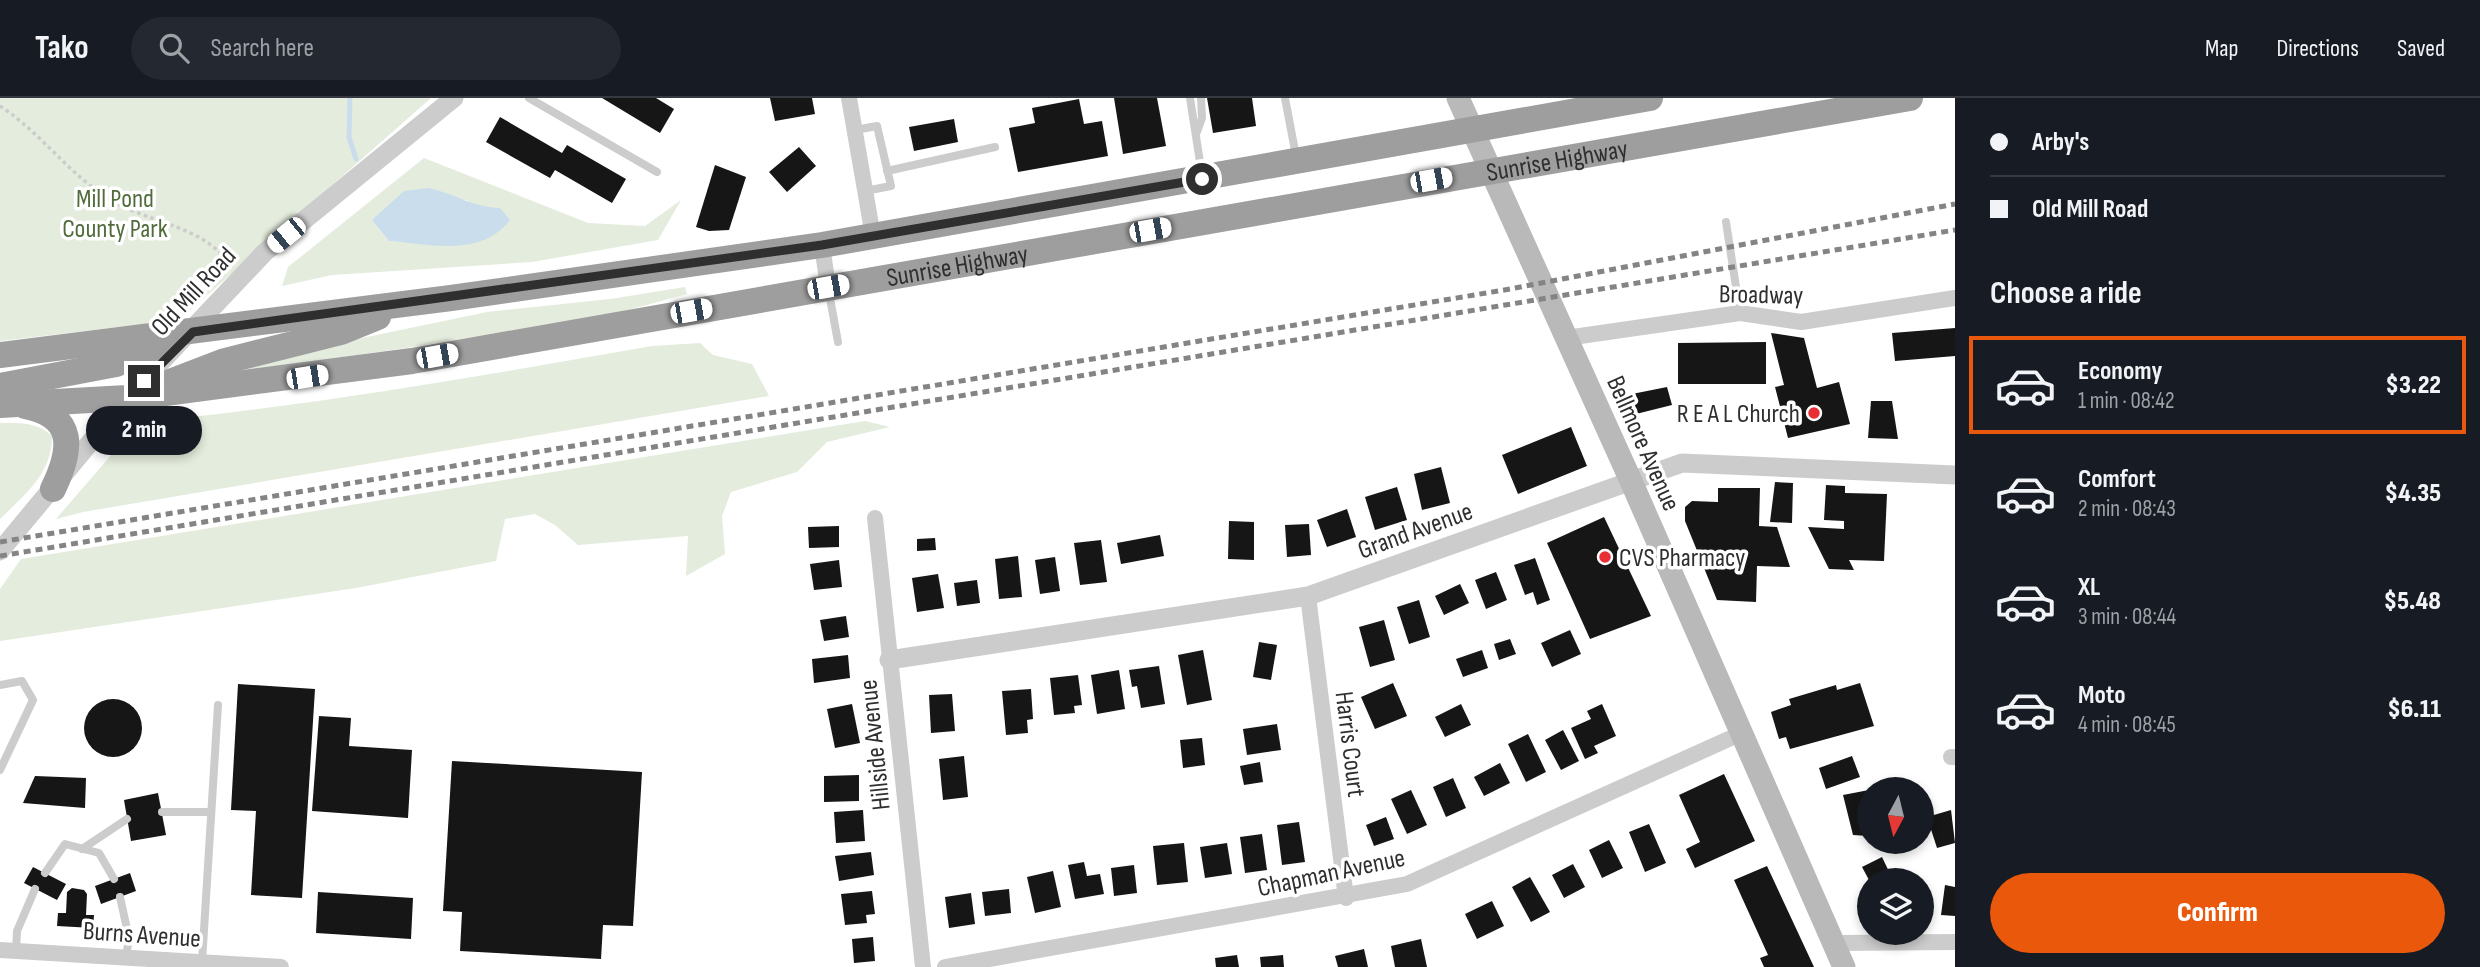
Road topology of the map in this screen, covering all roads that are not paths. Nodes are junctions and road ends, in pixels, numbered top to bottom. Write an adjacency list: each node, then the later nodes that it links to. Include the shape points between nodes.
1 (454, 98): 28 (street, Old Mill Road, via 265,252)
2 (528, 98): 18 (lane)
3 (849, 98): 11 (street)
4 (1190, 98): 13 (lane)
5 (1201, 98): 13 (lane, via 1202,118)
6 (1279, 98): 10 (lane)
7 (1458, 98): 12 (main road, Bellmore Avenue)
8 (1650, 98): 12 (highway, Sunrise Highway)
9 (1910, 98): 17 (highway, Sunrise Highway)
10 (1286, 103): 15 (lane)
11 (855, 130): 16 (lane, via 877,127); 20 (street)
12 (1472, 132): 15 (highway, Sunrise Highway); 17 (main road, Bellmore Avenue)
13 (1195, 136): 19 (lane)
14 (995, 147): 16 (lane)
15 (1297, 162): 19 (highway, Sunrise Highway)
16 (887, 170): 20 (lane, via 891,186)
17 (1489, 170): 24 (highway, Sunrise Highway); 29 (main road, Bellmore Avenue)
18 (657, 172)
19 (1202, 179): 22 (highway, Sunrise Highway)
20 (865, 191): 22 (street)
21 (1726, 222): 27 (lane)
22 (873, 236): 23 (highway, Sunrise Highway)
23 (822, 245): 24 (street); 26 (highway, Sunrise Highway)
24 (828, 287): 30 (lane); 32 (highway, Sunrise Highway, via 412,361)
25 (1955, 298): 27 (street, Broadway, via 1801,322)
26 (413, 303): 28 (highway, Sunrise Highway); 32 (highway, via 341,332 225,361)
27 (1740, 313): 29 (street, Broadway)
28 (193, 332): 31 (highway, Sunrise Highway); 32 (street, Old Mill Road); 33 (highway, via 116,364)
29 (1566, 338): 35 (main road, Bellmore Avenue)
30 (838, 342)
31 (0, 355)
32 (127, 398): 33 (highway, Sunrise Highway); 36 (street, Old Mill Road)
33 (2, 399): 36 (highway, via 51,414 64,429 67,449)
34 (1955, 475): 35 (street, Grand Avenue, via 1682,463)
35 (1631, 481): 39 (street, Grand Avenue); 43 (main road, Bellmore Avenue)
36 (53, 489): 38 (street, Old Mill Road)
37 (875, 518): 40 (street, Hillside Avenue)
38 (0, 551)
39 (1308, 596): 40 (street, Grand Avenue); 53 (street, Harris Court)
40 (889, 660): 60 (street, Hillside Avenue)
41 (0, 685): 44 (lane, via 22,681 33,700)
42 (218, 705): 46 (lane)
43 (1742, 733): 53 (street, Chapman Avenue, via 1407,884); 54 (main road, Bellmore Avenue)
44 (0, 770)
45 (162, 812): 46 (lane)
46 (211, 812): 58 (lane)
47 (127, 819): 48 (lane)
48 (82, 849): 49 (lane, via 65,844); 50 (lane, via 99,853)
49 (45, 873)
50 (114, 879)
51 (35, 889): 56 (lane)
52 (120, 897): 57 (lane, via 129,938)
53 (1346, 898): 61 (street, Chapman Avenue)
54 (1835, 943): 55 (street); 62 (main road, Bellmore Avenue)
55 (1955, 943)
56 (8, 950): 57 (street, Burns Avenue)
57 (126, 957): 58 (street, Burns Avenue)
58 (202, 962): 59 (street, Burns Avenue)
59 (281, 967)
60 (923, 967)
61 (945, 967)
62 (1844, 967)

